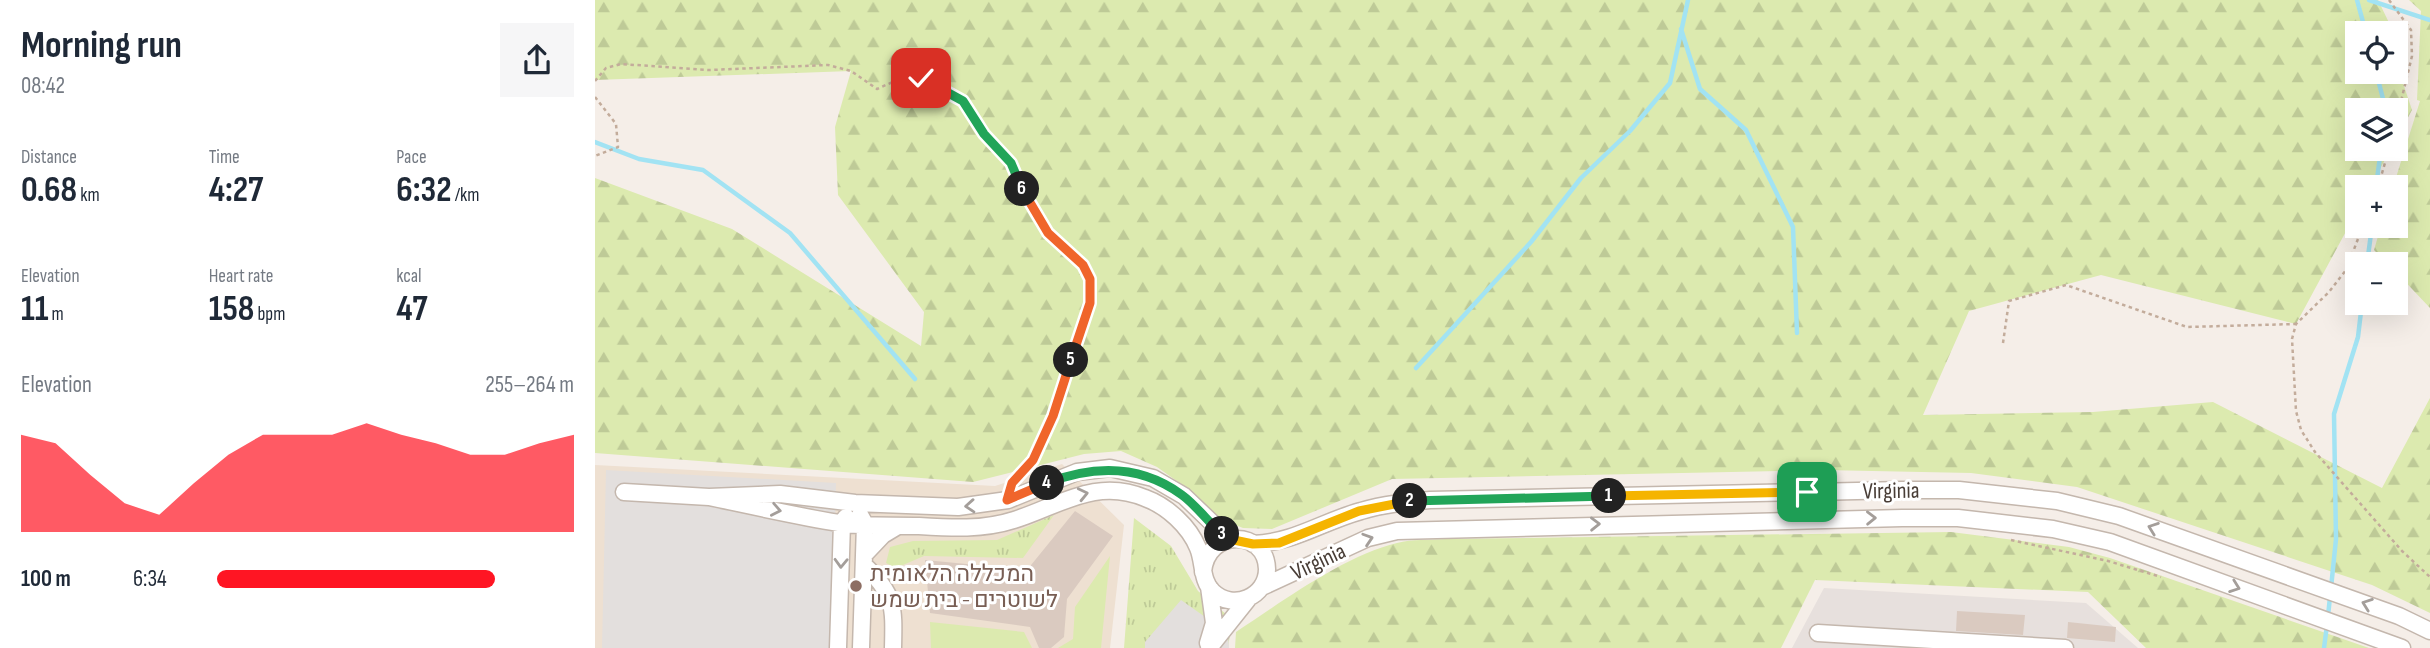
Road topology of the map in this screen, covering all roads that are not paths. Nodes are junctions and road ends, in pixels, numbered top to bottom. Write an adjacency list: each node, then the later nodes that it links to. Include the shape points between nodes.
1 (624, 492): 2 (street)
2 (709, 497): 3 (street, via 780,494); 4 (street, one-way to 4)
3 (855, 503): 4 (street); 5 (street); 7 (street, one-way to 3, via 1184,496 1153,478 1110,468 1077,472 1007,500 958,507)
4 (842, 523): 5 (street); 16 (street, one-way to 16)
5 (865, 524): 6 (street); 9 (street)
6 (898, 526): 9 (street, via 883,535); 10 (street, one-way to 10, via 987,526 1082,493 1109,489 1145,497 1170,513 1198,548)
7 (1229, 539): 8 (street); 10 (street, via 1207,554)
8 (1253, 544): 11 (street, via 1267,568); 13 (street, Virginia, one-way to 8, via 2119,516 2057,501 1959,490 1430,500 1359,511 1299,537)
9 (864, 560): 17 (street); 18 (street, via 892,598)
10 (1206, 580): 12 (street, via 1230,601); 19 (street, via 1213,623)
11 (1262, 587): 12 (street); 21 (street, Virginia, one-way to 21, via 1368,538 1397,531 1958,518 2053,529 2110,542)
12 (1248, 599): 19 (street)
13 (2430, 631)
14 (1818, 633): 15 (street)
15 (1914, 643): 20 (street)
16 (838, 648)
17 (861, 648)
18 (893, 648)
19 (1208, 648)
20 (2065, 648)
21 (2402, 648)

